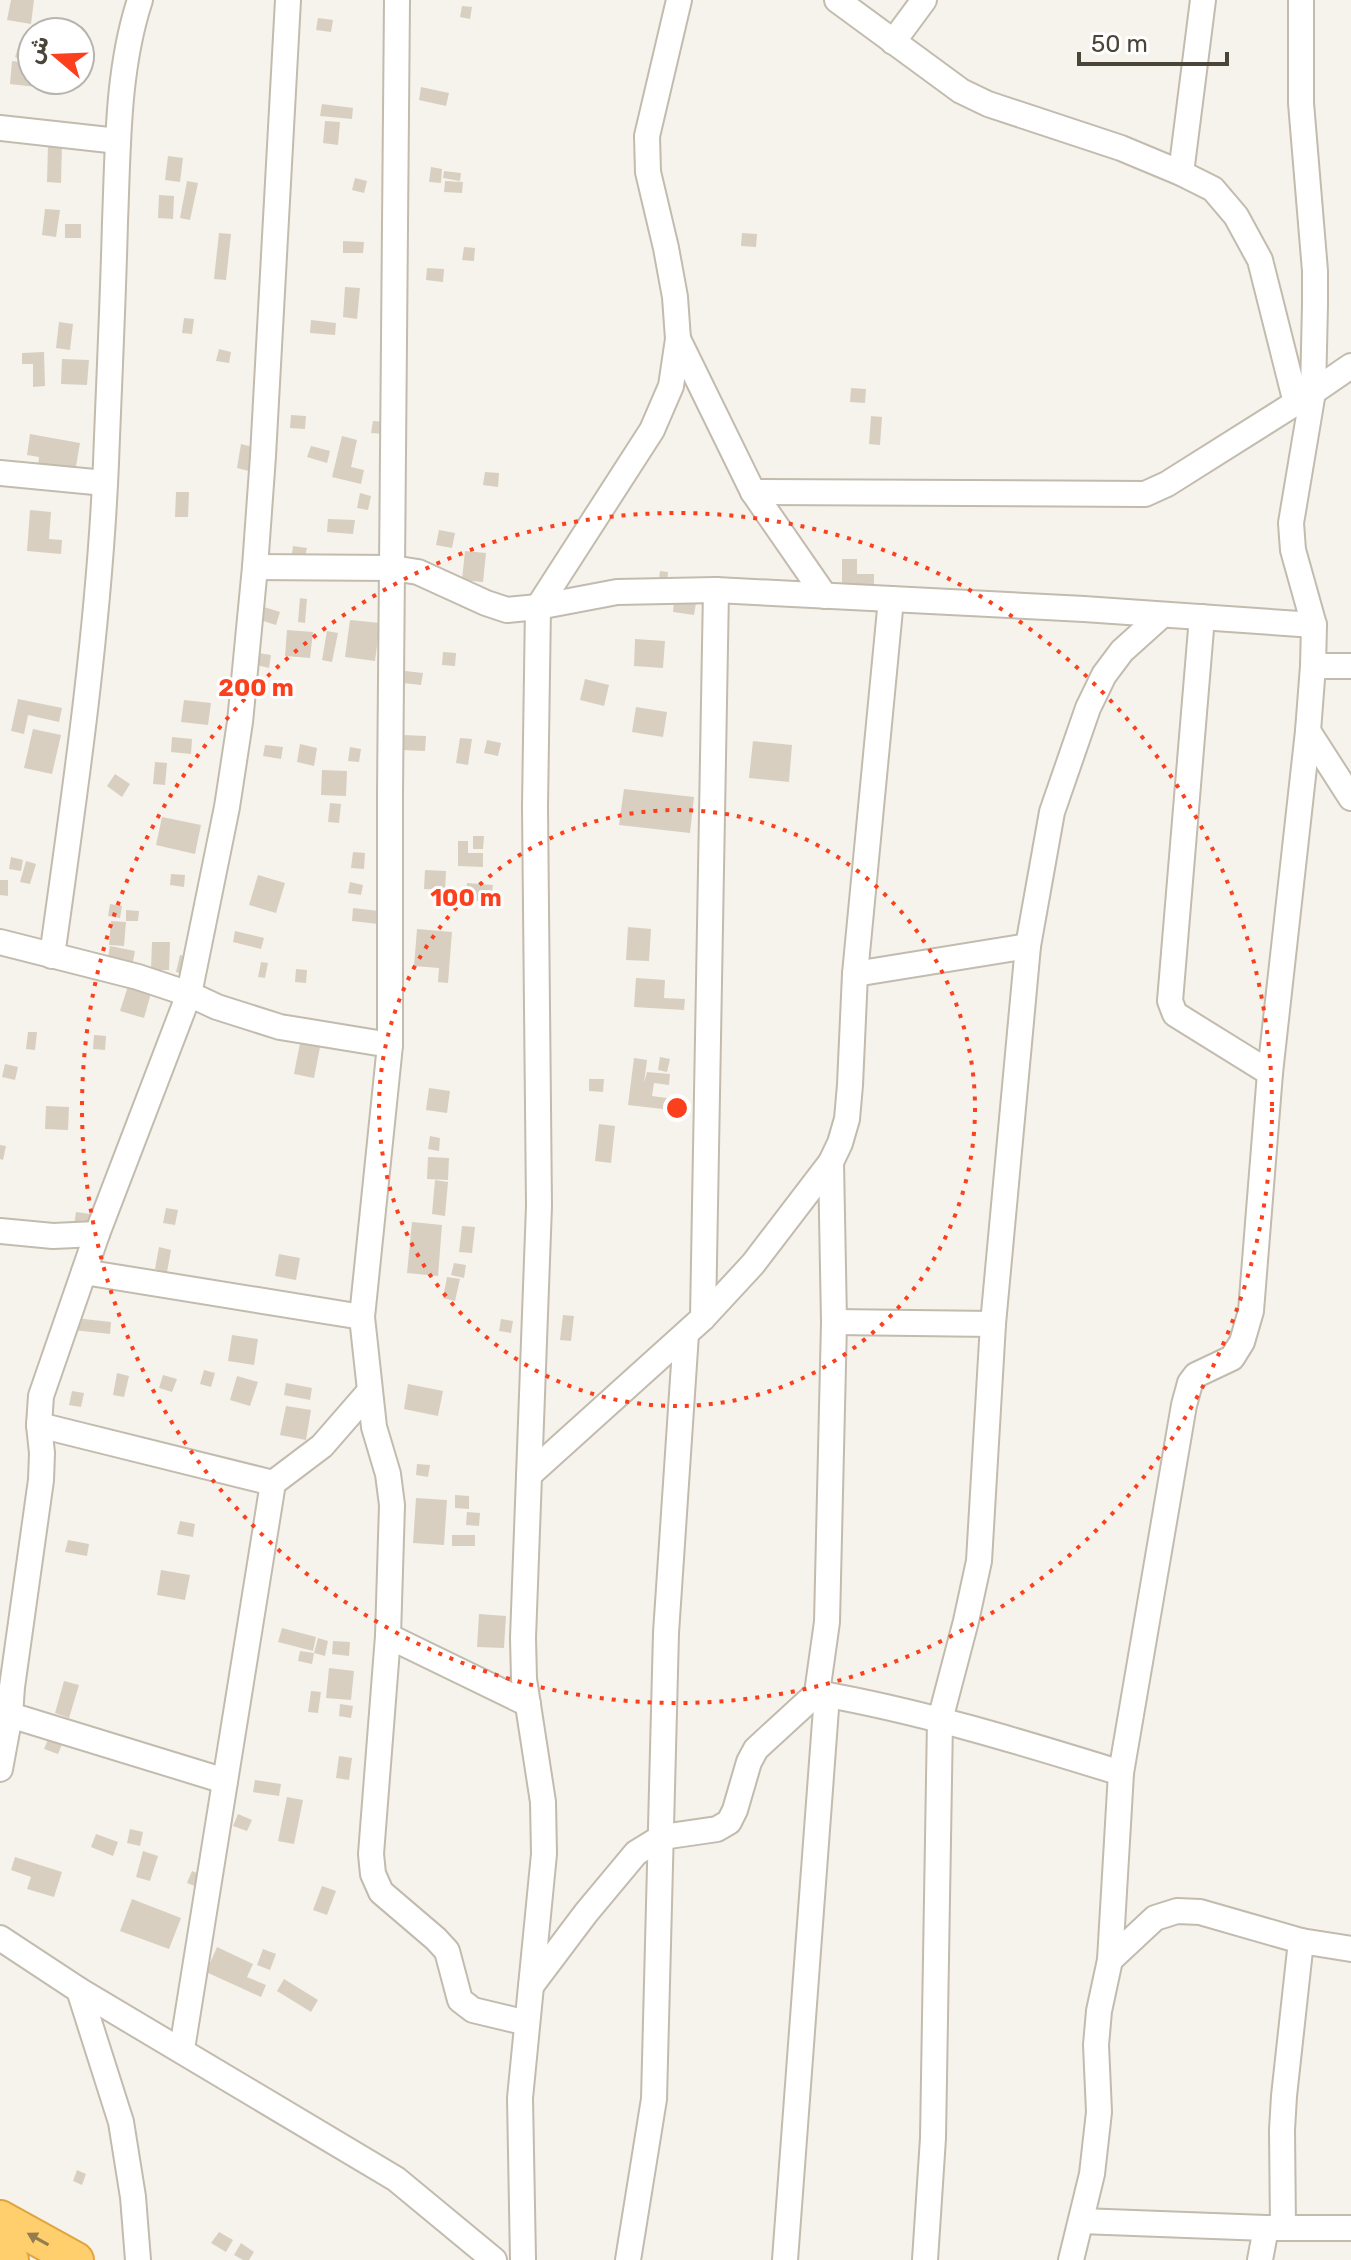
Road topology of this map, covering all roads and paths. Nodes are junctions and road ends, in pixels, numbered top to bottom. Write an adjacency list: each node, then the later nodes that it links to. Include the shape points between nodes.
1 (140, 0): 11 (street, via 129,41)
2 (288, 0): 19 (street)
3 (397, 0): 20 (street)
4 (679, 0): 13 (street, via 647,136 648,172)
5 (837, 0): 9 (street)
6 (924, 0): 9 (street)
7 (1203, 0): 12 (street)
8 (1301, 0): 15 (street, via 1303,141 1315,271)
9 (893, 42): 12 (street, via 942,79 988,104)
10 (0, 128): 11 (street)
11 (118, 141): 17 (street)
12 (1181, 173): 15 (street, via 1213,189 1236,216 1260,260)
13 (678, 339): 18 (street); 24 (street, via 671,386 652,430)
14 (1351, 366): 15 (street)
15 (1305, 398): 18 (street, via 1145,494); 27 (street, via 1291,523)
16 (0, 473): 17 (street)
17 (105, 483): 34 (street, via 93,637)
18 (753, 492): 22 (street)
19 (255, 567): 20 (street); 36 (street, via 234,766)
20 (392, 568): 24 (street, via 418,572 507,610); 37 (street)
21 (716, 590): 22 (street); 24 (street, via 617,592); 46 (street)
22 (825, 596): 23 (street)
23 (891, 599): 25 (street); 35 (street)
24 (538, 607): 49 (street, via 539,1206)
25 (1162, 615): 26 (street); 33 (street, via 1122,651 1088,708 1052,812)
26 (1202, 617): 27 (street); 38 (street, via 1170,1001 1175,1014)
27 (1314, 625): 28 (street)
28 (1313, 666): 29 (street); 30 (street)
29 (1351, 666)
30 (1308, 731): 31 (street); 38 (street)
31 (1351, 798)
32 (0, 942): 34 (street)
33 (1028, 946): 35 (street); 45 (street)
34 (52, 956): 36 (street)
35 (855, 974): 39 (street, via 847,1119)
36 (189, 994): 37 (street, via 280,1027); 41 (street)
37 (390, 1045): 43 (street)
38 (1270, 1073): 58 (street, via 1251,1311 1232,1358 1190,1383)
39 (831, 1162): 44 (street); 46 (street, via 753,1264)
40 (0, 1231): 41 (street)
41 (97, 1234): 42 (street)
42 (84, 1272): 43 (street); 48 (street, via 41,1396)
43 (362, 1317): 47 (street)
44 (834, 1322): 45 (street); 53 (street)
45 (993, 1324): 56 (street, via 979,1561)
46 (694, 1326): 49 (street); 60 (street, via 666,1633)
47 (369, 1392): 50 (street, via 322,1446); 51 (street, via 392,1505)
48 (39, 1425): 50 (street); 52 (street, via 41,1480)
49 (529, 1475): 54 (street, via 523,1638)
50 (273, 1483): 59 (street)
51 (388, 1636): 54 (street); 67 (street, via 373,1874 381,1892 447,1951 460,2000 473,2010)
52 (6, 1682): 55 (street)
53 (822, 1694): 56 (street); 60 (street, via 756,1749 729,1822 717,1829); 80 (street)
54 (528, 1704): 65 (street, via 543,1802 544,1854)
55 (10, 1715): 57 (street); 59 (street)
56 (940, 1720): 58 (street); 81 (street, via 933,2138)
57 (0, 1769)
58 (1121, 1773): 64 (street)
59 (225, 1781): 68 (street)
60 (662, 1837): 65 (street, via 636,1853); 79 (street, via 654,2099)
61 (0, 1938): 66 (street)
62 (1301, 1941): 63 (street); 64 (street, via 1200,1912 1177,1911 1155,1918); 71 (street)
63 (1351, 1949)
64 (1110, 1960): 70 (street, via 1096,2045 1099,2112)
65 (531, 1986): 67 (street)
66 (79, 1990): 68 (street); 76 (street, via 121,2122)
67 (527, 2023): 78 (street, via 520,2098)
68 (182, 2049): 77 (street, via 396,2179)
69 (0, 2218): 75 (highway, one-way to 69)
70 (1081, 2221): 71 (street); 82 (street)
71 (1274, 2228): 72 (street); 83 (street)
72 (1351, 2228)
73 (0, 2254): 74 (highway)
74 (11, 2260)
75 (76, 2260)
76 (138, 2260)
77 (494, 2260)
78 (523, 2260)
79 (628, 2260)
80 (785, 2260)
81 (925, 2260)
82 (1071, 2260)
83 (1260, 2260)

